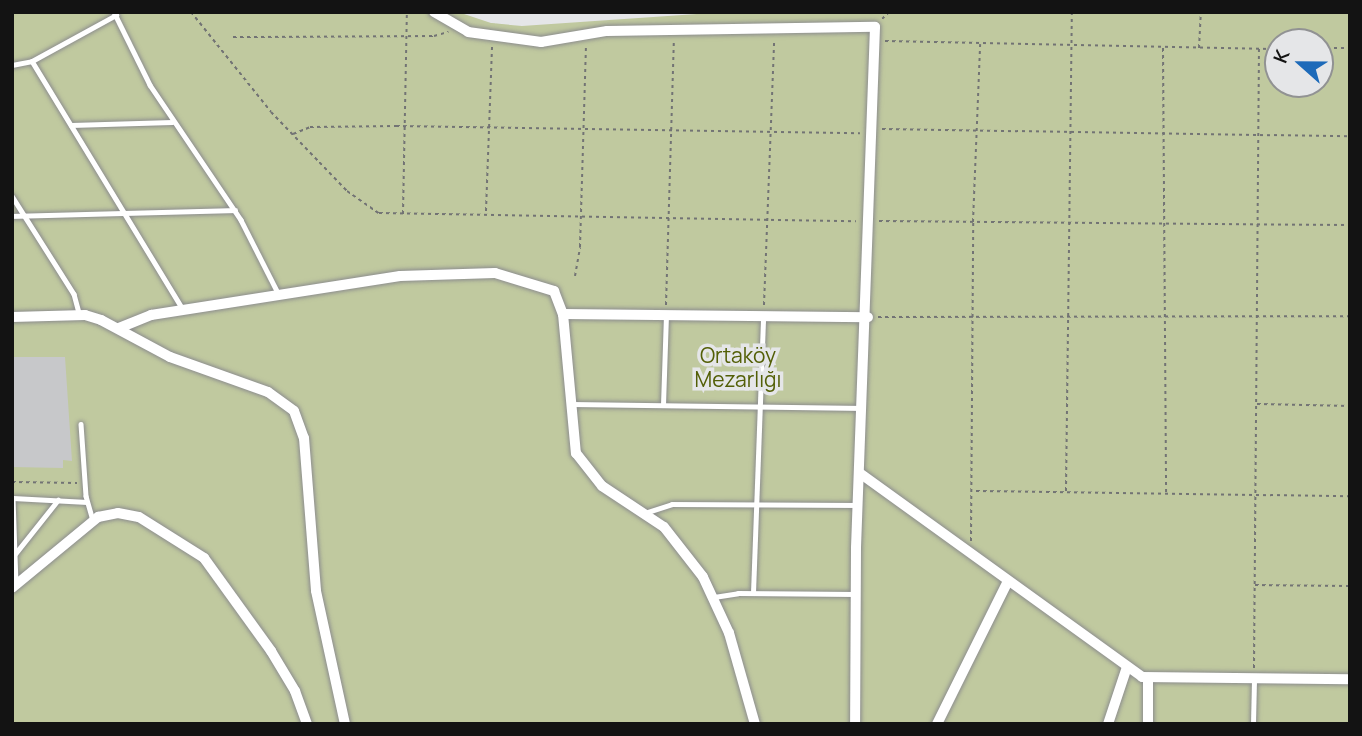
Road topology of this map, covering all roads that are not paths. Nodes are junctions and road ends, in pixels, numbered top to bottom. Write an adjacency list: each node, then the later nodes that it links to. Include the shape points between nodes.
1 (434, 12): 19 (street, via 458,28 492,37 556,42 586,35 674,30 873,25 877,41)
2 (115, 14): 3 (lane); 5 (lane)
3 (32, 61): 4 (lane); 6 (lane)
4 (12, 65)
5 (173, 122): 6 (lane); 8 (lane)
6 (71, 125): 9 (lane)
7 (12, 196): 11 (lane)
8 (235, 210): 9 (lane); 12 (lane)
9 (124, 212): 11 (lane); 13 (lane)
10 (12, 216): 11 (lane)
11 (25, 216): 16 (lane, via 74,294)
12 (279, 295): 13 (street); 14 (street, via 400,276 495,273 554,291)
13 (184, 310): 20 (street, via 140,318)
14 (563, 314): 15 (street); 21 (street)
15 (666, 315): 17 (street); 22 (lane)
16 (80, 316): 18 (street); 20 (street)
17 (763, 316): 19 (street); 23 (lane)
18 (12, 317)
19 (868, 317): 24 (street)
20 (119, 328): 45 (street, via 170,357 268,392 294,411 302,424 316,591)
21 (569, 404): 22 (lane); 32 (street, via 572,441 583,466 602,486)
22 (663, 405): 23 (lane)
23 (760, 407): 24 (lane); 30 (lane)
24 (863, 408): 26 (street)
25 (81, 424): 29 (lane)
26 (861, 474): 31 (street); 35 (street)
27 (13, 498): 28 (lane); 34 (lane)
28 (58, 500): 29 (lane); 34 (lane)
29 (86, 502): 33 (lane)
30 (756, 504): 31 (lane); 32 (lane, via 672,504); 37 (lane)
31 (859, 505): 38 (street)
32 (645, 513): 39 (street, via 678,542)
33 (93, 520): 36 (street); 44 (street, via 118,513 139,517 204,558 271,651 295,691)
34 (15, 555): 36 (lane)
35 (1009, 581): 40 (street); 48 (street)
36 (14, 587)
37 (753, 593): 38 (lane); 39 (lane)
38 (856, 594): 47 (street)
39 (714, 597): 46 (street)
40 (1127, 667): 41 (street); 49 (street)
41 (1148, 678): 42 (street); 50 (street)
42 (1254, 679): 43 (street); 51 (lane)
43 (1350, 679)
44 (307, 724)
45 (345, 724)
46 (755, 724)
47 (855, 724)
48 (937, 724)
49 (1108, 724)
50 (1147, 724)
51 (1253, 724)

